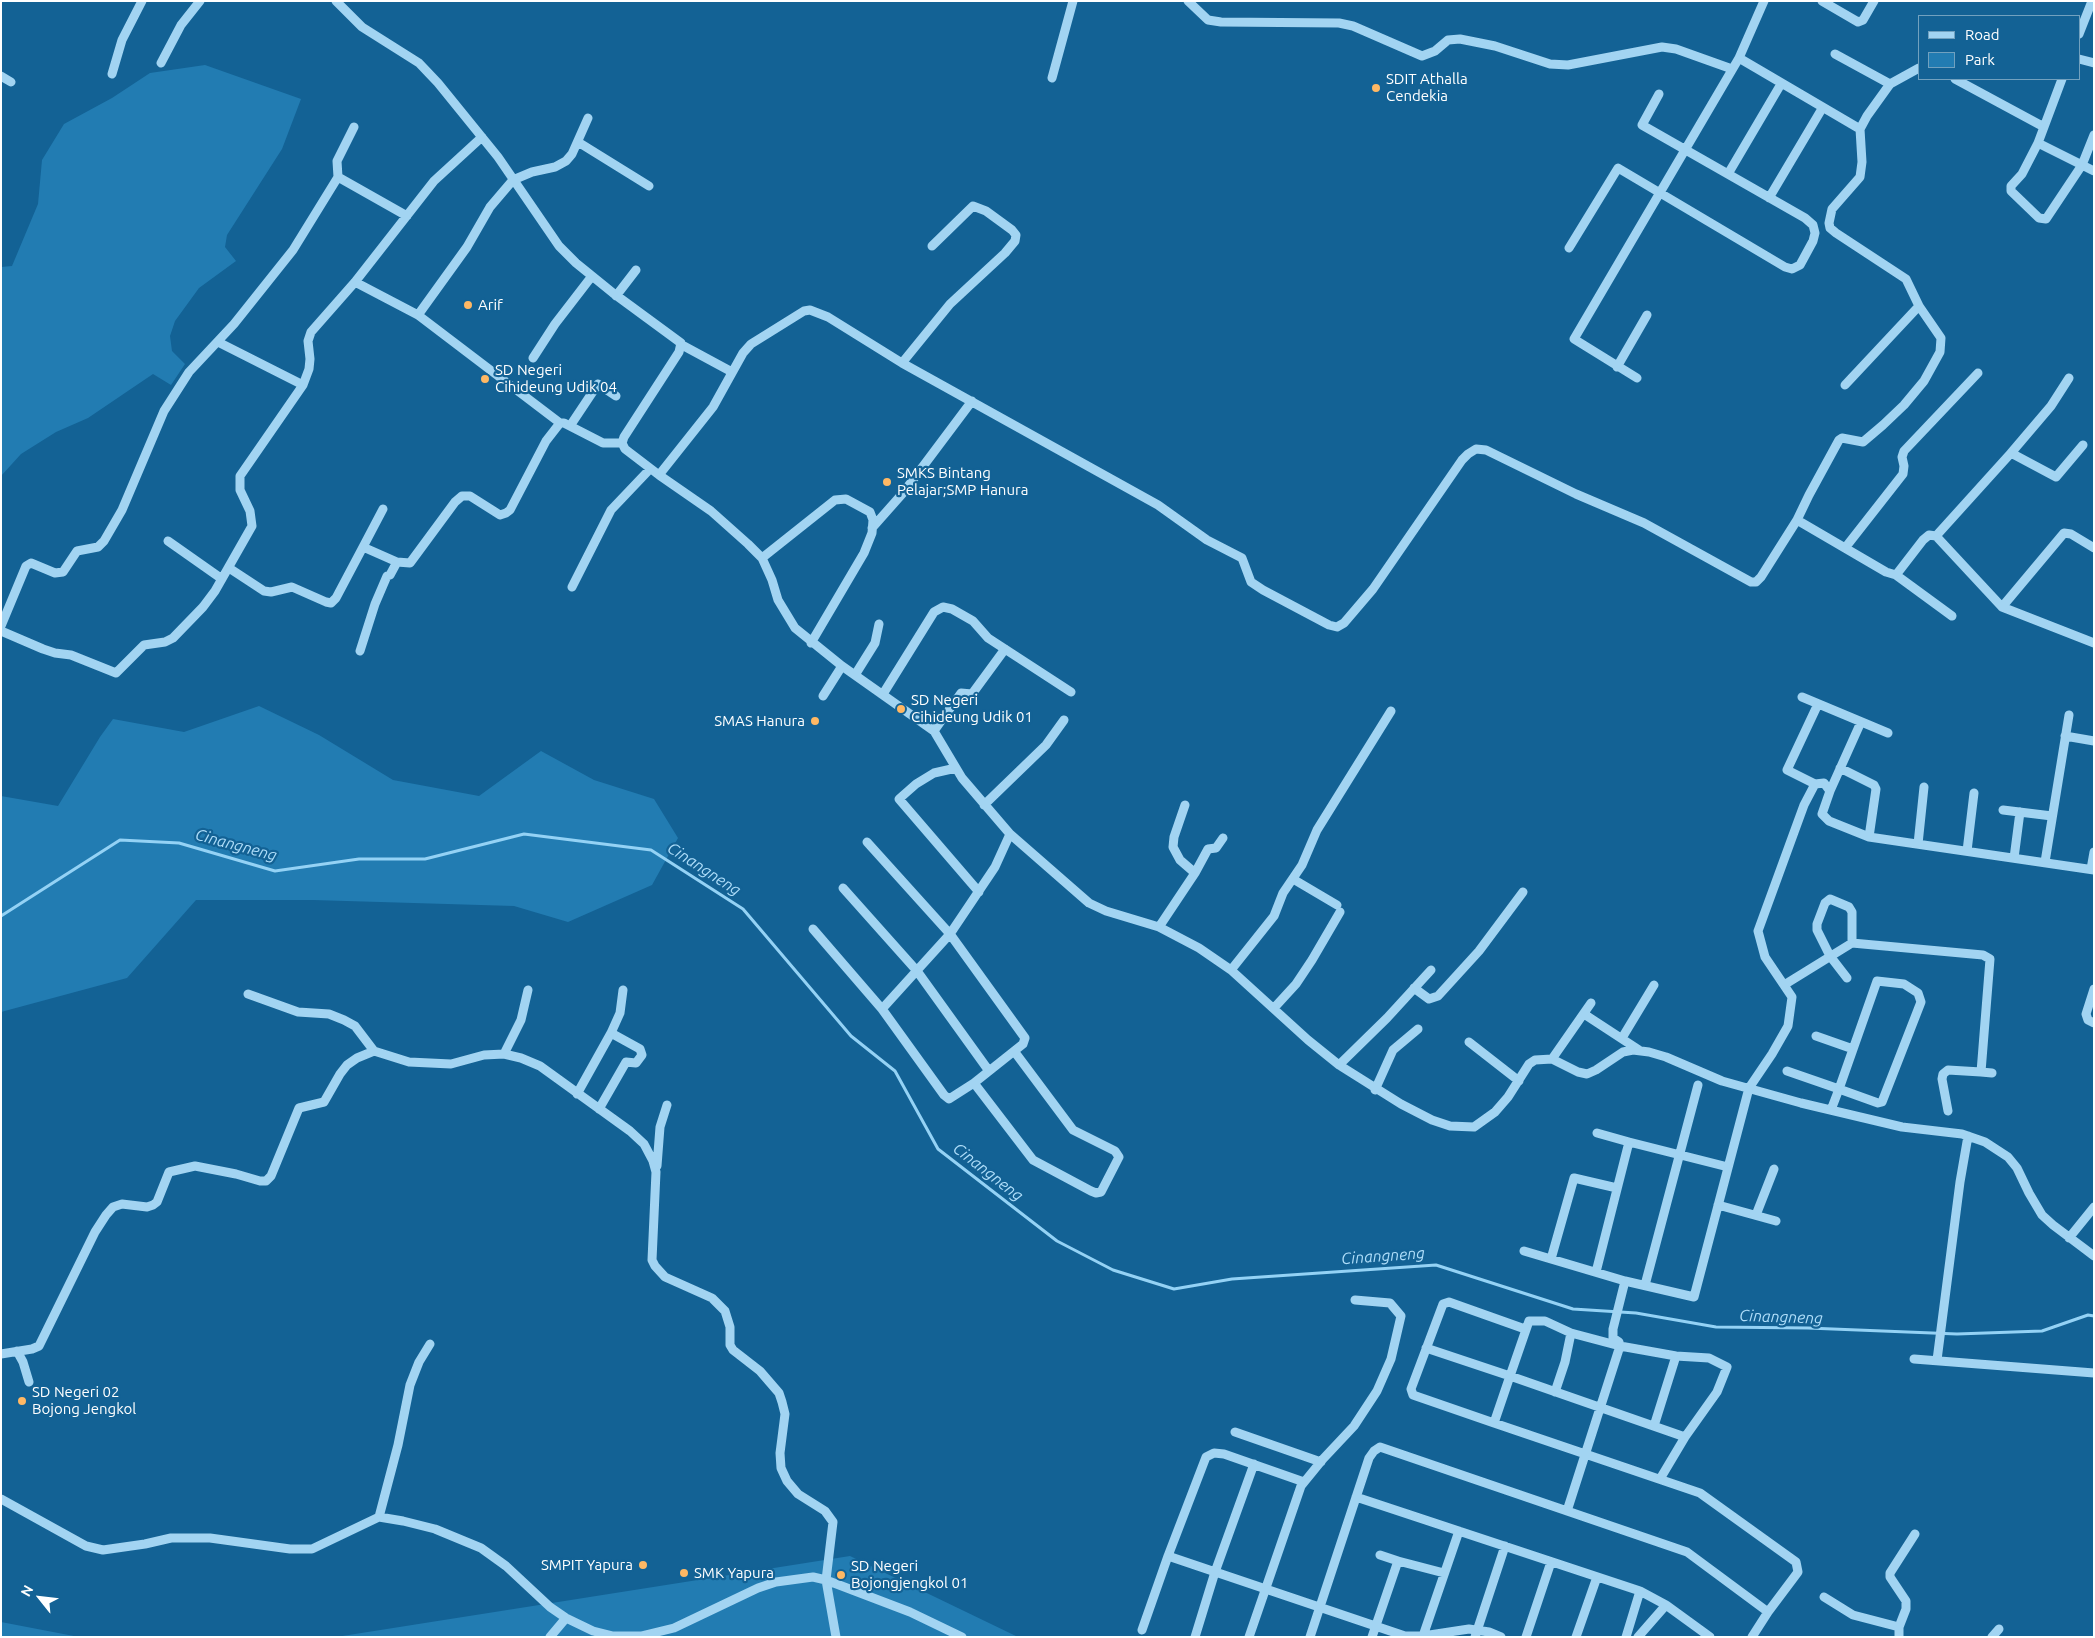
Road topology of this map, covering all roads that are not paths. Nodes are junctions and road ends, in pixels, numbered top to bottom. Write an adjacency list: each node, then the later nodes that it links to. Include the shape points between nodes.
1 (142, 1): 18 (street, via 122,40)
2 (200, 1): 14 (street, via 181,25)
3 (336, 1): 33 (street, via 362,27 419,63)
4 (1073, 1): 20 (street)
5 (1188, 1): 16 (street, via 1208,20 1339,23 1422,56 1435,51 1448,40 1460,39 1495,46 1550,64 1568,65 1662,47)
6 (1764, 1): 12 (street)
7 (1822, 1): 8 (street, via 1858,22)
8 (1874, 1)
9 (2092, 1): 10 (street)
10 (2080, 31)
11 (1835, 54): 25 (street)
12 (1739, 58): 16 (street); 24 (street)
13 (2080, 59): 15 (street)
14 (161, 63)
15 (2094, 63)
16 (1732, 69): 36 (street)
17 (1918, 69): 25 (street)
18 (112, 74)
19 (1, 76): 23 (street)
20 (1052, 78)
21 (1957, 80): 30 (street)
22 (2062, 80): 30 (street)
23 (11, 82)
24 (1781, 84): 27 (street); 39 (street)
25 (1890, 84): 31 (street)
26 (1658, 94): 36 (street, via 1642,125)
27 (1823, 107): 31 (street); 44 (street)
28 (588, 118): 34 (street)
29 (354, 127): 40 (street, via 337,161)
30 (2044, 127): 35 (street)
31 (1860, 129): 52 (street, via 1860,177 1832,209 1830,228 1906,279)
32 (2094, 134): 37 (street)
33 (482, 137): 41 (street); 45 (street, via 434,181)
34 (578, 142): 41 (street, via 572,154 555,167); 42 (street)
35 (2038, 143): 37 (street); 37 (street, via 2011,191 2039,218 2049,217)
36 (1684, 149): 39 (street); 43 (street)
37 (2082, 165): 38 (street)
38 (2094, 171)
39 (1728, 174): 44 (street)
40 (338, 177): 45 (street); 55 (street, via 293,250)
41 (513, 180): 49 (street, via 559,246); 53 (street, via 490,207 467,247)
42 (649, 186)
43 (1660, 192): 44 (street, via 1792,269 1800,265 1815,233 1805,218); 47 (street, via 1618,168); 59 (street, via 1574,339)
44 (1769, 198)
45 (407, 216): 50 (street)
46 (932, 246): 58 (street, via 973,206 986,211 1016,235 1006,253 950,304)
47 (1569, 248)
48 (636, 270): 51 (street)
49 (592, 276): 51 (street); 57 (street)
50 (355, 282): 53 (street); 64 (street, via 311,332 308,341 309,369)
51 (616, 296): 56 (street)
52 (1919, 306): 65 (street); 76 (street, via 1941,338 1940,352 1931,370 1904,405 1866,440 1839,440)
53 (418, 314): 68 (street)
54 (1647, 315): 59 (street)
55 (218, 342): 64 (street); 92 (street, via 189,372 164,411 122,510 104,541 98,547 77,552 63,572 55,573 31,564 26,566)
56 (682, 345): 60 (street); 70 (street)
57 (533, 358)
58 (902, 363): 60 (street, via 828,317 810,310 751,344); 67 (street)
59 (1617, 367): 62 (street)
60 (732, 372): 74 (street, via 713,407)
61 (1978, 373): 81 (street, via 1904,451 1902,474)
62 (1637, 378)
63 (2069, 378): 72 (street, via 2048,410)
64 (303, 385): 85 (street, via 240,476 240,490 250,511 252,526)
65 (1844, 385)
66 (616, 396): 69 (street, via 598,384)
67 (972, 401): 76 (street, via 1158,505 1207,540 1242,558 1251,582 1337,627 1344,624 1373,589 1462,460 1476,449 1486,450 1644,524 1751,582 1761,578); 77 (street)
68 (560, 423): 69 (street); 84 (street, via 546,441 510,510 500,515 470,496 462,496 410,563)
69 (570, 426): 70 (street, via 603,443)
70 (622, 443): 73 (street, via 631,455)
71 (2083, 445): 72 (street, via 2056,477)
72 (2011, 453): 78 (street)
73 (650, 469): 74 (street); 88 (street, via 611,510)
74 (658, 476): 83 (street, via 711,511)
75 (382, 509): 80 (street)
76 (1797, 520): 81 (street)
77 (872, 529): 83 (street, via 870,512 846,500 835,500); 94 (street, via 858,563)
78 (1936, 536): 86 (street, via 1929,535 1922,540); 89 (street)
79 (168, 541): 87 (street)
80 (363, 547): 84 (street); 85 (street, via 331,603 292,587 272,592 264,590)
81 (1845, 548): 86 (street)
82 (2094, 548): 89 (street, via 2072,534 2064,533)
83 (762, 558): 94 (street, via 787,618)
84 (397, 562): 97 (street, via 375,604)
85 (229, 568): 87 (street)
86 (1896, 575): 90 (street)
87 (222, 580): 93 (street, via 203,607 173,638 144,645 116,673)
88 (572, 587)
89 (2002, 606): 95 (street)
90 (1952, 616)
91 (879, 624): 99 (street, via 875,642)
92 (1, 626)
93 (1, 631)
94 (810, 643): 98 (street)
95 (2094, 643)
96 (1005, 649): 100 (street); 101 (street, via 988,638 973,621 948,607 938,608); 109 (street, via 972,694 961,693)
97 (360, 651)
98 (842, 666): 99 (street); 102 (street)
99 (855, 675): 101 (street)
100 (1071, 692)
101 (883, 694): 109 (street)
102 (823, 696)
103 (1802, 697): 104 (street)
104 (1818, 704): 108 (street); 115 (street, via 1787,770)
105 (1391, 711): 135 (street, via 1317,830)
106 (2069, 715): 111 (street)
107 (1064, 720): 119 (street, via 1046,745)
108 (1861, 722): 110 (street); 114 (street)
109 (934, 731): 113 (street)
110 (1888, 733)
111 (2066, 736): 112 (street); 123 (street)
112 (2094, 741)
113 (956, 768): 119 (street); 137 (street, via 934,773 899,799)
114 (1840, 768): 117 (street); 125 (street, via 1871,782 1876,789)
115 (1815, 784): 117 (street, via 1824,783); 148 (street, via 1804,805 1758,931 1764,957)
116 (1924, 787): 128 (street)
117 (1830, 791): 125 (street, via 1822,814 1829,821)
118 (1974, 793): 129 (street)
119 (984, 805): 124 (street)
120 (1185, 805): 134 (street, via 1173,847 1180,860)
121 (2003, 810): 122 (street)
122 (2020, 812): 123 (street); 131 (street)
123 (2052, 816): 132 (street)
124 (1010, 834): 137 (street, via 996,867); 139 (street, via 1089,903)
125 (1869, 837): 128 (street)
126 (1223, 838): 134 (street, via 1216,848 1208,849)
127 (867, 842): 141 (street)
128 (1918, 844): 129 (street)
129 (1967, 851): 131 (street)
130 (2094, 852): 133 (street)
131 (2014, 858): 132 (street)
132 (2045, 862): 133 (street)
133 (2092, 870)
134 (1195, 873): 139 (street)
135 (1293, 879): 144 (street, via 1266,928); 156 (street, via 1339,908 1312,960)
136 (843, 888): 146 (street)
137 (979, 892): 141 (street)
138 (1523, 892): 150 (street, via 1479,951 1438,996 1429,999)
139 (1159, 927): 144 (street)
140 (813, 929): 157 (street)
141 (950, 934): 146 (street); 168 (street, via 1022,1032 1023,1044)
142 (1852, 943): 143 (street); 143 (street, via 1852,912 1849,907 1830,900 1825,903 1817,930); 174 (street, via 1990,959)
143 (1830, 956): 147 (street); 148 (street)
144 (1231, 970): 156 (street)
145 (1431, 970): 150 (street)
146 (917, 971): 157 (street); 172 (street)
147 (1847, 978)
148 (1784, 984): 179 (street, via 1792,997 1788,1026)
149 (1654, 985): 163 (street)
150 (1414, 988): 171 (street)
151 (2094, 989): 159 (street, via 2086,1014)
152 (528, 990): 169 (street, via 521,1020)
153 (623, 990): 161 (street, via 620,1014)
154 (248, 994): 167 (street, via 298,1012 329,1014 344,1020 355,1026)
155 (1592, 1003): 158 (street)
156 (1274, 1008): 171 (street)
157 (882, 1009): 177 (street, via 944,1095 949,1099)
158 (1584, 1014): 163 (street); 170 (street)
159 (2094, 1023)
160 (1418, 1029): 181 (street, via 1392,1050)
161 (611, 1033): 182 (street); 184 (street, via 640,1049 642,1055 636,1063 626,1062)
162 (1816, 1036): 165 (street)
163 (1622, 1038): 166 (street)
164 (1468, 1042): 176 (street)
165 (1853, 1049): 180 (street); 180 (street, via 1878,981 1904,984 1918,992 1920,1002 1882,1102)
166 (1638, 1050): 170 (street, via 1617,1055 1587,1074); 179 (street, via 1666,1056 1713,1078)
167 (374, 1051): 169 (street, via 409,1062 434,1064); 212 (street, via 347,1065 324,1102 299,1108 266,1181 195,1166 169,1172 153,1205 122,1204 113,1207 95,1232 39,1346)
168 (1014, 1051): 172 (street); 177 (street, via 1073,1130 1115,1151 1119,1157 1101,1192 1090,1191 1034,1160)
169 (504, 1054): 182 (street, via 540,1066)
170 (1552, 1059): 176 (street, via 1539,1058 1532,1062)
171 (1339, 1065): 181 (street)
172 (989, 1071): 177 (street)
173 (1787, 1071): 180 (street)
174 (1981, 1072): 175 (street); 186 (street, via 1948,1070 1943,1074)
175 (1992, 1073)
176 (1519, 1081): 181 (street, via 1495,1112 1474,1127 1463,1128 1432,1120)
177 (974, 1083)
178 (1698, 1085): 190 (street)
179 (1749, 1088): 185 (street); 191 (street)
180 (1838, 1089): 185 (street)
181 (1375, 1090)
182 (577, 1094): 184 (street)
183 (667, 1105): 193 (street, via 660,1127)
184 (599, 1109): 193 (street, via 644,1144)
185 (1831, 1110): 188 (street, via 1902,1127)
186 (1948, 1111)
187 (1597, 1133): 189 (street)
188 (1968, 1136): 199 (street, via 2008,1157 2042,1215); 216 (street)
189 (1629, 1142): 190 (street); 194 (street)
190 (1678, 1155): 191 (street); 205 (street)
191 (1728, 1167): 195 (street)
192 (1774, 1168): 197 (street)
193 (656, 1172): 245 (street, via 652,1260 665,1277 712,1298 725,1311 733,1350 760,1371 779,1393 785,1414 781,1468 798,1494 825,1511 832,1522)
194 (1618, 1188): 202 (street, via 1574,1178); 203 (street)
195 (1718, 1205): 197 (street); 205 (street, via 1694,1297)
196 (2094, 1207): 199 (street)
197 (1756, 1215): 198 (street)
198 (1776, 1221)
199 (2069, 1238): 201 (street)
200 (1524, 1251): 202 (street)
201 (2094, 1256)
202 (1551, 1259): 203 (street)
203 (1596, 1272): 204 (street)
204 (1625, 1281): 205 (street); 210 (street, via 1613,1329 1613,1338)
205 (1645, 1285)
206 (1355, 1300): 227 (street, via 1390,1303 1401,1316 1400,1325 1391,1359 1377,1391 1354,1426)
207 (1525, 1329): 208 (street, via 1529,1321 1544,1321); 211 (street, via 1449,1302 1443,1304); 218 (street)
208 (1571, 1333): 210 (street); 220 (street)
209 (430, 1344): 234 (street, via 410,1385)
210 (1620, 1346): 214 (street); 221 (street)
211 (1426, 1348): 218 (street); 222 (street, via 1411,1389 1414,1394)
212 (17, 1352): 213 (street); 219 (street)
213 (1, 1354)
214 (1676, 1356): 223 (street); 225 (street, via 1709,1358 1726,1367 1717,1392)
215 (1914, 1359): 216 (street)
216 (1937, 1360): 217 (street)
217 (2094, 1373)
218 (1510, 1376): 220 (street); 222 (street)
219 (29, 1382)
220 (1555, 1392): 221 (street)
221 (1600, 1408): 223 (street); 226 (street)
222 (1494, 1423): 226 (street)
223 (1654, 1426): 225 (street)
224 (1235, 1432): 227 (street)
225 (1685, 1437): 229 (street)
226 (1584, 1455): 229 (street); 233 (street)
227 (1321, 1462): 230 (street)
228 (1254, 1464): 230 (street); 239 (street, via 1224,1454 1214,1453 1206,1457); 242 (street)
229 (1660, 1479): 251 (street, via 1711,1499 1796,1562 1798,1572)
230 (1304, 1482): 246 (street)
231 (1356, 1497): 233 (street, via 1369,1458 1380,1448); 235 (street); 250 (street)
232 (1, 1499): 234 (street, via 86,1546 102,1550 171,1538 210,1538 312,1549)
233 (1566, 1511): 251 (street, via 1687,1552)
234 (379, 1517): 252 (street, via 434,1530 481,1548)
235 (1459, 1531): 237 (street); 243 (street)
236 (1915, 1534): 254 (street, via 1890,1573 1906,1601)
237 (1505, 1546): 241 (street); 257 (street)
238 (1380, 1555): 240 (street)
239 (1168, 1556): 242 (street); 256 (street)
240 (1398, 1561): 243 (street); 253 (street)
241 (1551, 1562): 244 (street); 268 (street)
242 (1216, 1572): 246 (street); 263 (street)
243 (1444, 1574): 258 (street)
244 (1597, 1577): 247 (street); 269 (street)
245 (826, 1580): 252 (street, via 813,1577 776,1582 674,1628 642,1636 613,1636); 261 (street); 262 (street, via 910,1612)
246 (1265, 1588): 250 (street); 264 (street)
247 (1640, 1591): 249 (street); 270 (street)
248 (1824, 1597): 254 (street, via 1853,1615)
249 (1666, 1605): 259 (street); 271 (street)
250 (1320, 1606): 253 (street); 265 (street)
251 (1768, 1612): 272 (street)
252 (566, 1618): 260 (street)
253 (1376, 1626): 258 (street, via 1405,1636); 266 (street)
254 (1899, 1627): 273 (street)
255 (1999, 1629): 274 (street)
256 (1142, 1630)
257 (1476, 1633): 258 (street); 267 (street)
258 (1423, 1636)
259 (1706, 1636)
260 (550, 1637)
261 (836, 1637)
262 (962, 1637)
263 (1195, 1637)
264 (1250, 1637)
265 (1310, 1637)
266 (1372, 1637)
267 (1501, 1637)
268 (1526, 1637)
269 (1576, 1637)
270 (1626, 1637)
271 (1638, 1637)
272 (1752, 1637)
273 (1899, 1637)
274 (1992, 1637)

